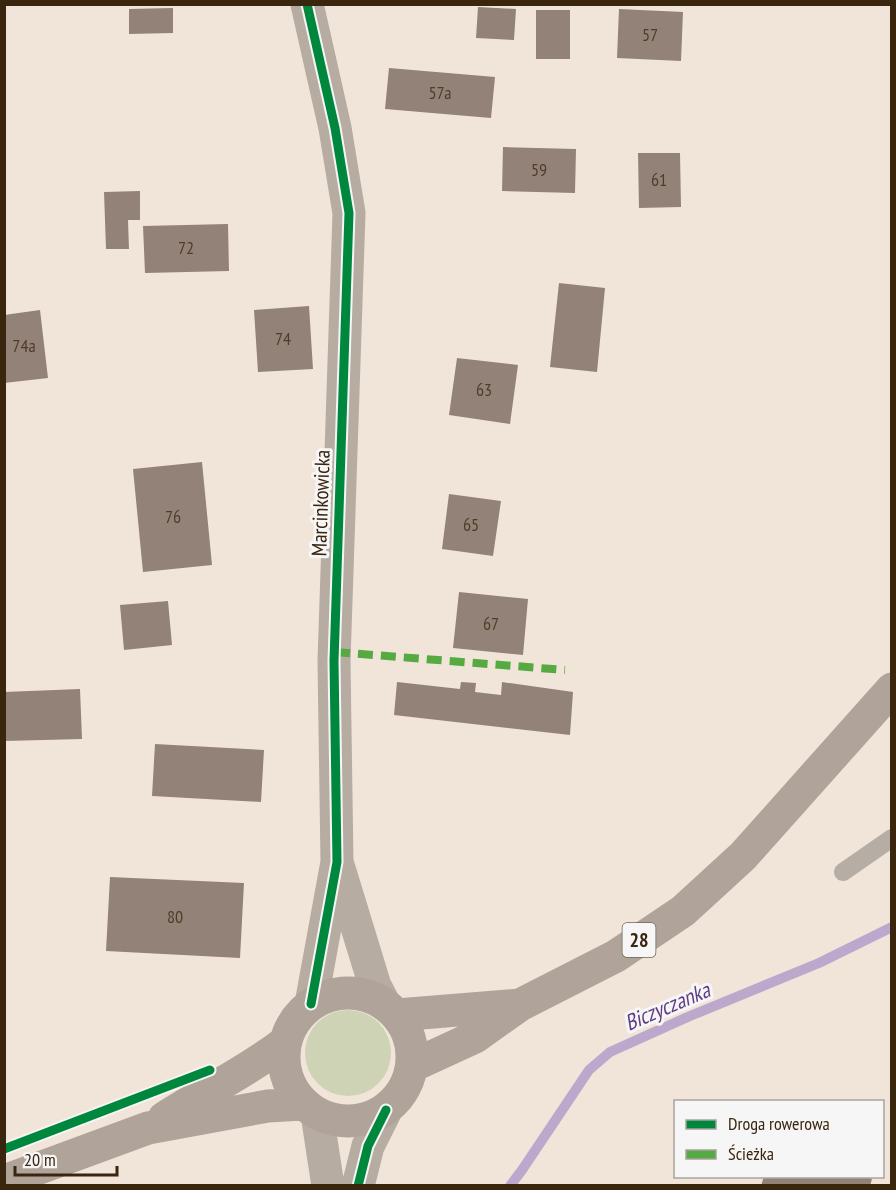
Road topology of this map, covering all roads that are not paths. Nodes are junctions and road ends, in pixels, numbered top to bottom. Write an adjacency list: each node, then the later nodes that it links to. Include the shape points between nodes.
1 (307, 4): 4 (street, Marcinkowicka, via 335,128 349,213 334,662)
2 (891, 689): 7 (main road, 28, via 743,856 682,911 615,956)
3 (891, 838): 5 (lane)
4 (337, 862): 6 (street, Marcinkowicka); 8 (street, Marcinkowicka, via 375,986)
5 (843, 872)
6 (311, 1004): 8 (main road, 28, via 340,992 356,993 372,997); 9 (main road, 28, via 298,1014)
7 (520, 1005): 8 (main road, 28); 10 (main road, 28, via 475,1037)
8 (391, 1010): 10 (main road, via 407,1030)
9 (284, 1043): 11 (main road, 28, via 286,1076 293,1091); 13 (main road, 28, via 261,1061)
10 (412, 1066): 12 (main road, via 403,1090)
11 (310, 1109): 12 (main road, 28, via 334,1120 352,1121); 13 (main road, 28, via 268,1106); 15 (street)
12 (386, 1110): 16 (street, via 368,1146)
13 (147, 1128): 14 (main road, 28)
14 (4, 1181)
15 (328, 1185)
16 (358, 1185)

